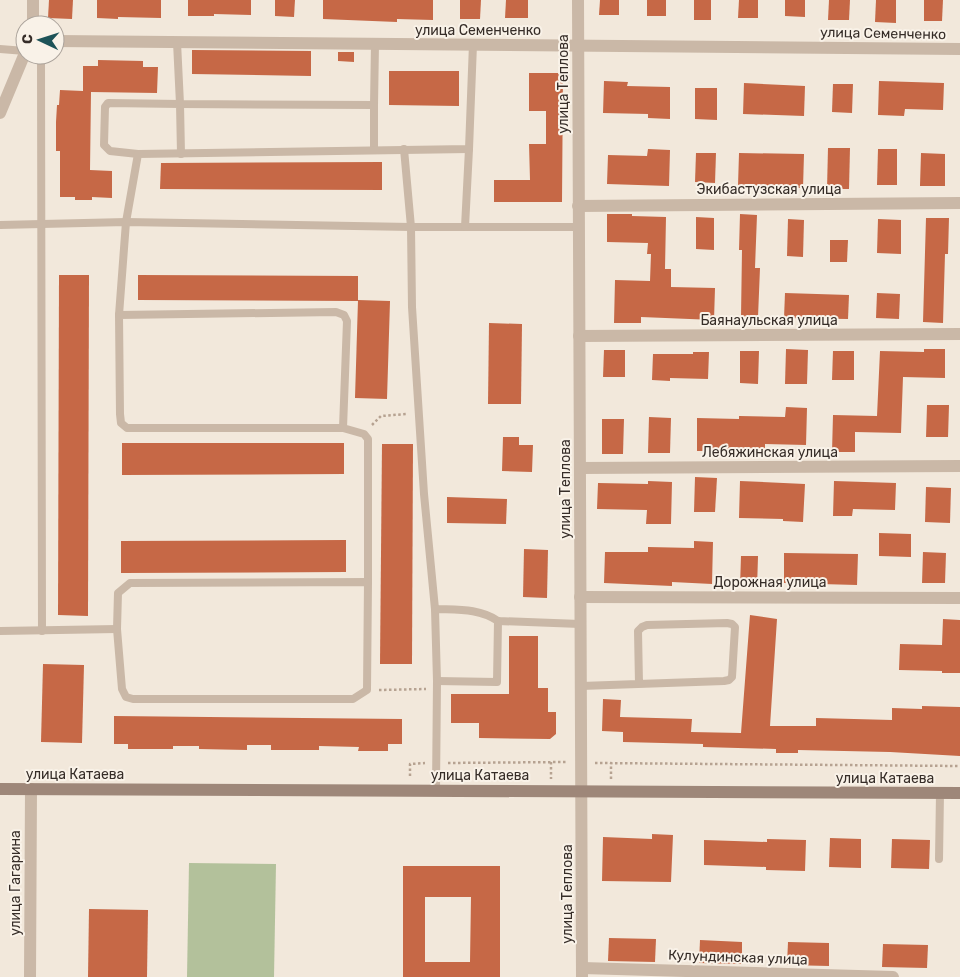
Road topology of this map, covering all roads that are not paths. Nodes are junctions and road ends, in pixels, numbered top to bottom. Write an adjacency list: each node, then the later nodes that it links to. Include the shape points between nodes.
1 (32, 0): 3 (street)
2 (578, 0): 8 (street, улица Теплова)
3 (33, 15)
4 (65, 41): 5 (street, улица Семенченко)
5 (178, 42): 6 (street, улица Семенченко); 14 (lane)
6 (374, 44): 7 (street, улица Семенченко); 15 (lane)
7 (473, 44): 8 (street, улица Семенченко); 18 (lane)
8 (578, 45): 10 (street, улица Семенченко); 23 (street, улица Теплова)
9 (0, 49): 11 (lane)
10 (960, 49)
11 (15, 51)
12 (20, 65): 16 (street)
13 (41, 65): 25 (lane)
14 (180, 104): 15 (lane); 20 (lane, via 106,104 104,145 110,151); 21 (lane)
15 (374, 105): 19 (lane)
16 (0, 113)
17 (404, 149): 18 (lane); 19 (lane); 27 (lane)
18 (469, 149): 28 (lane)
19 (374, 150): 21 (lane)
20 (138, 154): 21 (lane); 24 (lane)
21 (181, 154)
22 (960, 203): 23 (street, Экибастузская улица)
23 (578, 206): 29 (street, улица Теплова)
24 (126, 222): 25 (lane); 27 (lane); 30 (lane)
25 (42, 224): 26 (lane); 44 (lane)
26 (0, 225)
27 (411, 227): 28 (lane); 39 (lane, via 412,307)
28 (465, 227): 29 (lane)
29 (579, 227): 32 (street, улица Теплова)
30 (119, 315): 33 (lane, via 120,414 121,423 127,428); 33 (lane, via 336,312 344,315 347,321)
31 (960, 334): 32 (street, Баянаульская улица)
32 (579, 336): 35 (street, улица Теплова)
33 (342, 428): 36 (lane, via 364,434 368,440)
34 (960, 466): 35 (street, Лебяжинская улица)
35 (580, 468): 37 (street, улица Теплова)
36 (368, 582): 42 (lane, via 130,583 118,593); 42 (lane, via 367,690 353,699 133,699 122,689)
37 (580, 597): 38 (street, Дорожная улица); 41 (street, улица Теплова)
38 (960, 598)
39 (435, 609): 40 (lane, via 478,612); 46 (lane)
40 (498, 621): 41 (lane); 46 (lane, via 497,682)
41 (580, 624): 47 (street, улица Теплова)
42 (117, 629): 44 (lane)
43 (0, 631): 44 (lane)
44 (42, 631)
45 (639, 684): 45 (lane, via 638,631 642,627 727,623 735,627 732,677 729,680); 47 (lane)
46 (438, 685): 50 (lane)
47 (581, 686): 51 (street, улица Теплова)
48 (0, 789): 49 (street, улица Катаева)
49 (31, 789): 50 (street, улица Катаева); 56 (street, улица Гагарина)
50 (436, 790): 51 (street, улица Катаева)
51 (581, 791): 52 (street, улица Катаева); 55 (street, улица Теплова)
52 (940, 793): 53 (street, улица Катаева); 54 (lane)
53 (960, 793)
54 (939, 859)
55 (582, 972): 57 (street, Кулундинская улица)
56 (30, 977)
57 (893, 977)

